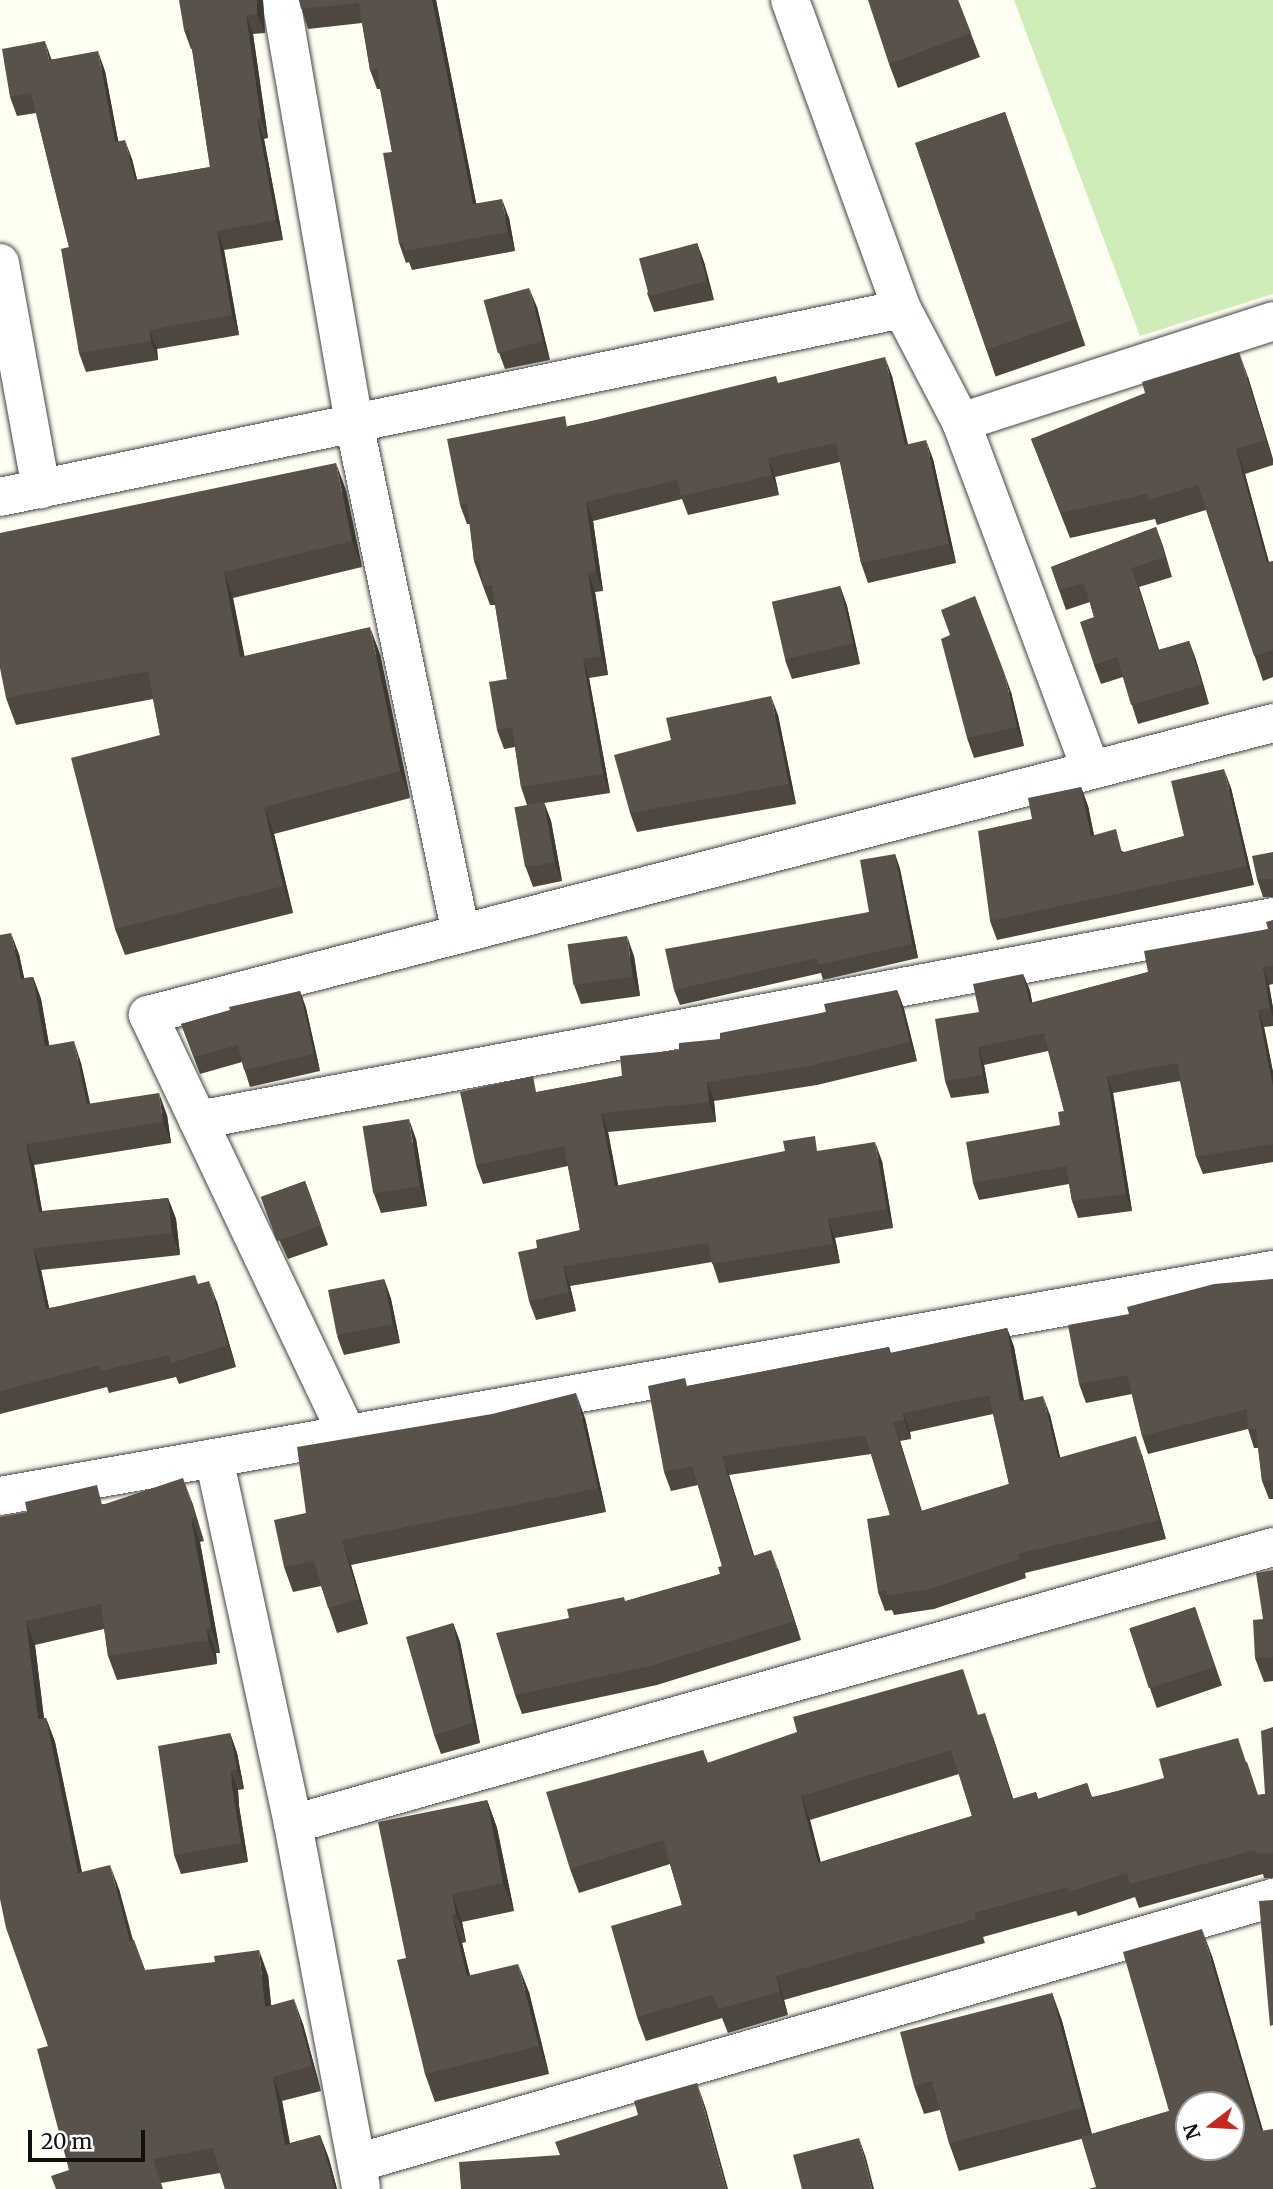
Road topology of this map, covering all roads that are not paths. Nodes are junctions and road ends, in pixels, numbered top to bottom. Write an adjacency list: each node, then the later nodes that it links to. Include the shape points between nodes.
1 (281, 0): 7 (street)
2 (790, 0): 4 (street)
3 (0, 263): 8 (street)
4 (902, 309): 6 (street); 7 (street)
5 (1273, 321): 6 (street)
6 (961, 422): 11 (street)
7 (354, 423): 8 (street); 13 (street)
8 (41, 489): 9 (street)
9 (0, 497)
10 (1273, 723): 11 (street)
11 (1091, 771): 13 (street)
12 (1273, 917): 14 (street)
13 (461, 934): 14 (street, via 148,1015)
14 (198, 1120): 16 (street)
15 (1273, 1270): 16 (street)
16 (347, 1434): 17 (street)
17 (215, 1458): 18 (street); 20 (street)
18 (0, 1496)
19 (1273, 1547): 20 (street)
20 (293, 1824): 22 (street)
21 (1273, 1898): 22 (street)
22 (359, 2176)

